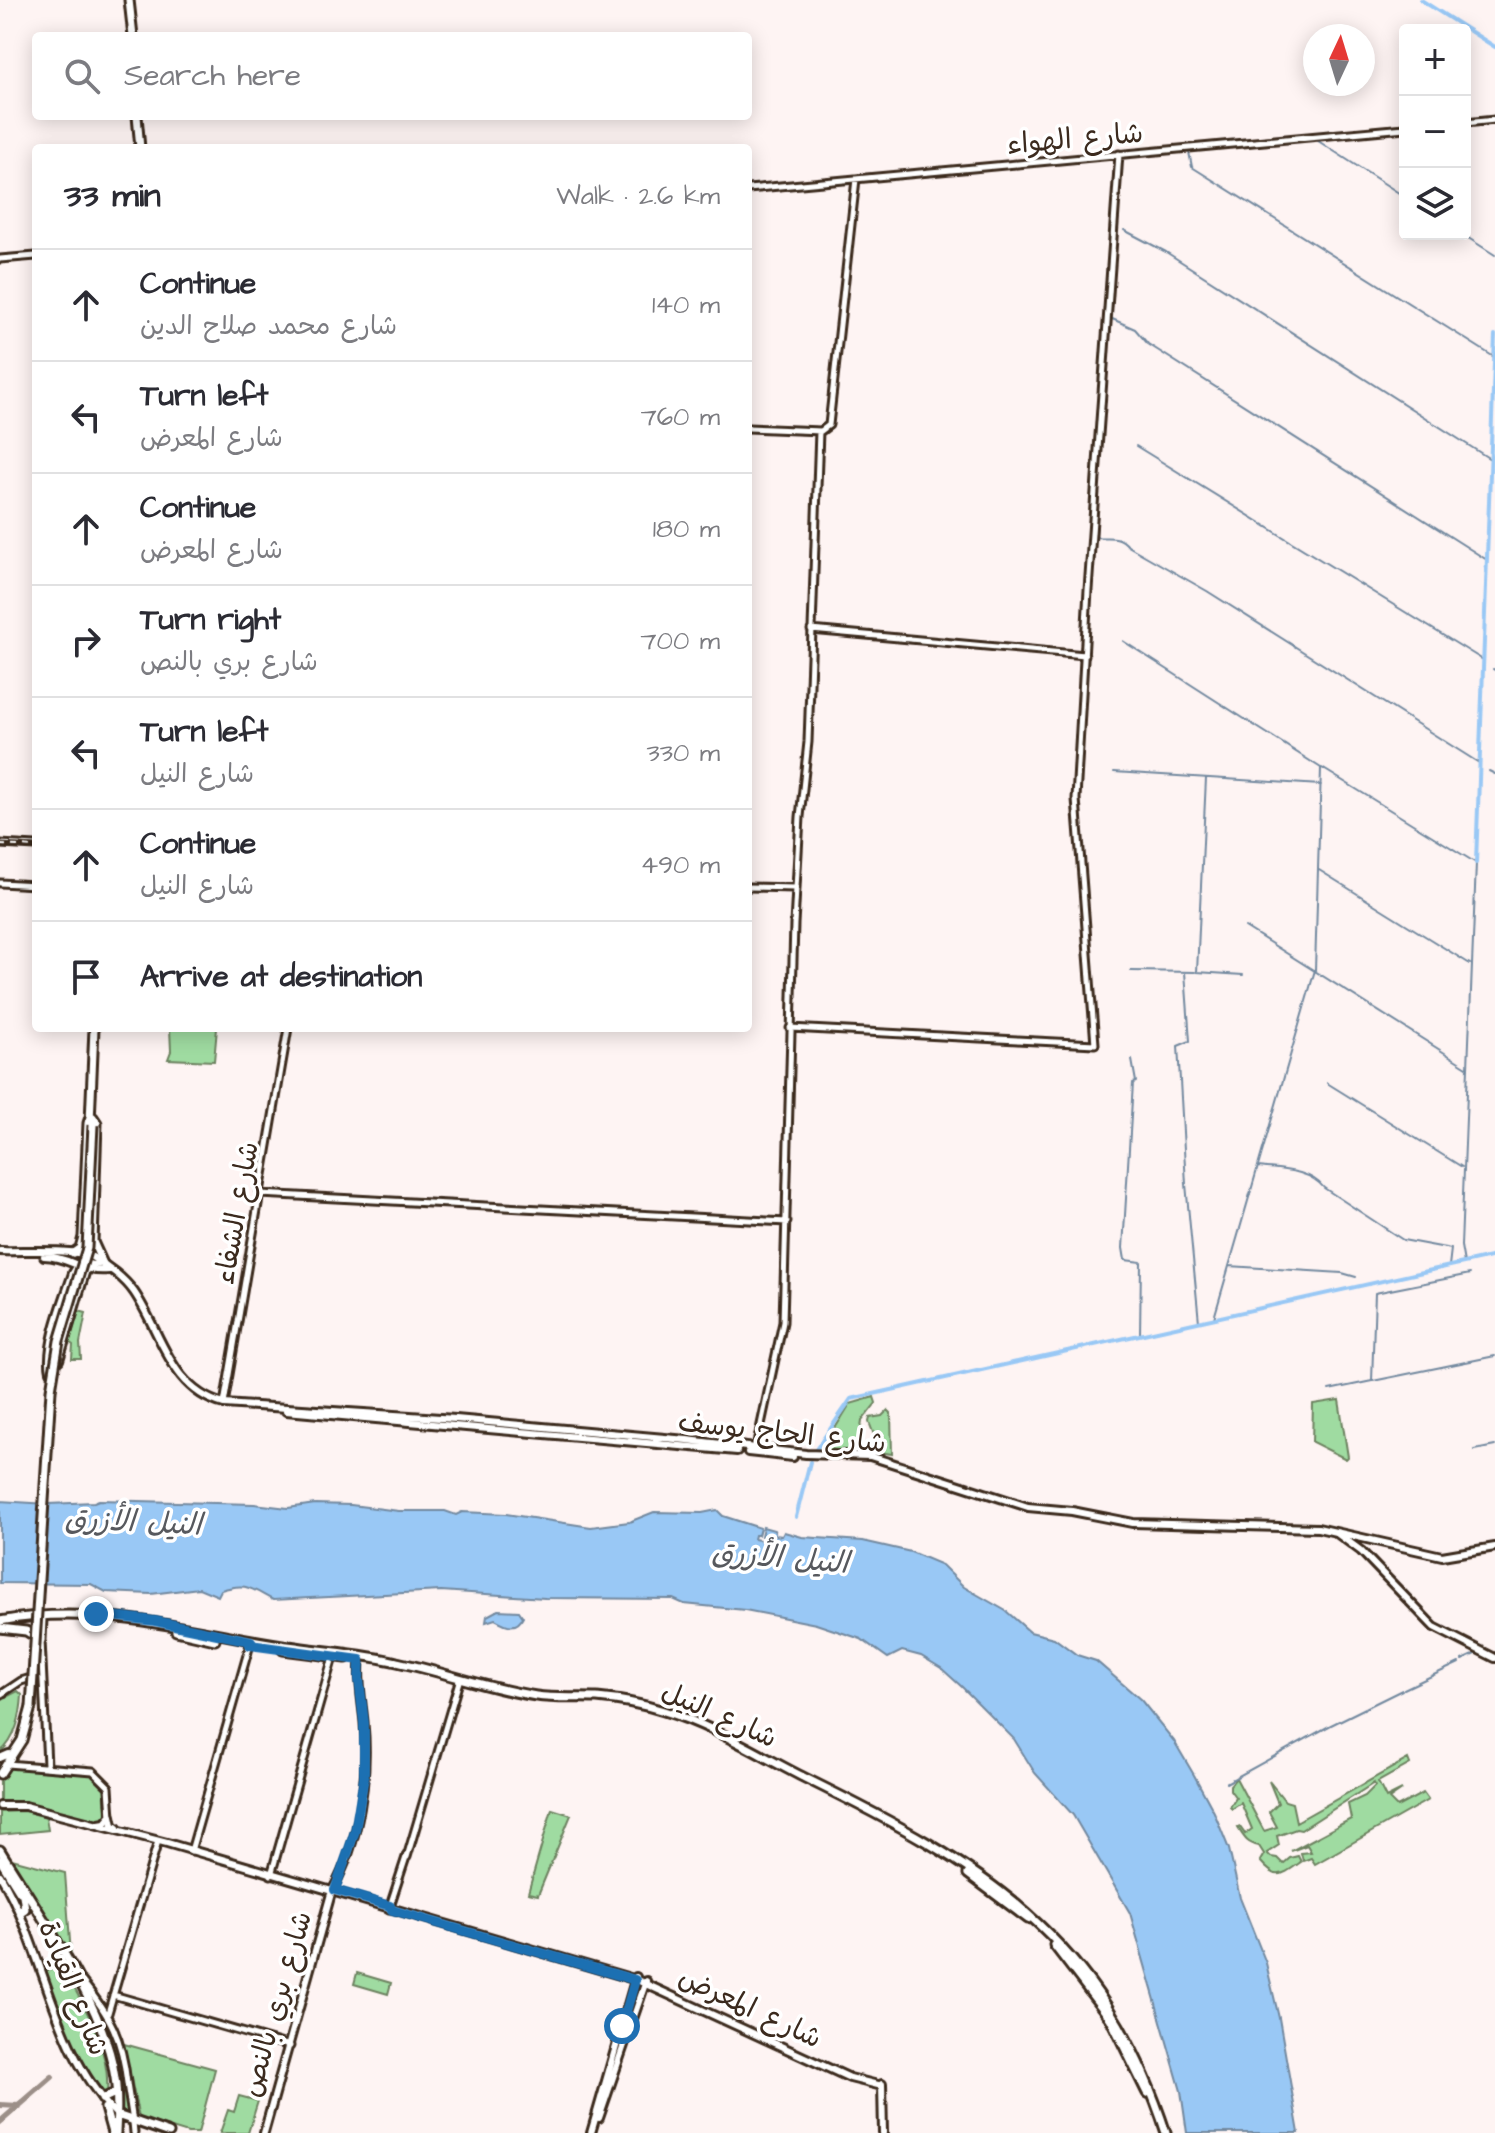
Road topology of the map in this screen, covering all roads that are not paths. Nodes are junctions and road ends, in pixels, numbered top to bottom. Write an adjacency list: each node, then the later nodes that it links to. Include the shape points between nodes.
1 (128, 0): 2 (main road)
2 (131, 32)
3 (139, 120): 7 (main road)
4 (1495, 120): 5 (street)
5 (1471, 122)
6 (1399, 129): 8 (street, شارع الهواء)
7 (141, 143)
8 (1119, 154): 9 (street, شارع الهواء); 16 (street)
9 (856, 179): 10 (street, شارع الهواء); 14 (street, via 830,418)
10 (752, 189)
11 (32, 256): 12 (street)
12 (0, 259)
13 (752, 428): 14 (street)
14 (819, 431): 15 (street)
15 (811, 630): 16 (street); 22 (street)
16 (1085, 655): 23 (street, via 1076,813 1095,1044)
17 (0, 844): 18 (street)
18 (32, 846)
19 (0, 883): 20 (street)
20 (32, 885)
21 (752, 887): 22 (street)
22 (795, 888): 23 (street)
23 (790, 1028): 28 (street)
24 (96, 1032): 26 (main road)
25 (287, 1032): 27 (street, شارع الشفاء)
26 (92, 1121): 30 (main road, via 83,1237); 32 (main road, via 97,1125 93,1242); 35 (main road, bridge, via 85,1243 59,1327)
27 (260, 1191): 28 (street); 36 (street, شارع الشفاء)
28 (787, 1220): 37 (street, via 782,1339)
29 (0, 1252): 30 (main road, شارع الحاج يوسف); 33 (main road, شارع الحاج يوسف, via 36,1256)
30 (73, 1253): 31 (main road, شارع الحاج يوسف)
31 (88, 1263): 32 (main road, شارع الحاج يوسف); 32 (main road, شارع الحاج يوسف); 33 (main road, شارع الحاج يوسف); 34 (main road)
32 (102, 1268): 34 (main road); 36 (main road, شارع الحاج يوسف, via 126,1281 177,1371 193,1389)
33 (75, 1269): 35 (main road, via 53,1339)
34 (82, 1286): 35 (main road)
35 (52, 1372): 52 (main road, bridge, via 29,1707)
36 (224, 1404): 37 (main road, شارع الحاج يوسف)
37 (756, 1451): 38 (main road, شارع الحاج يوسف, via 874,1457 1022,1505 1133,1523)
38 (1309, 1529): 39 (main road); 41 (main road, via 1342,1536)
39 (1367, 1540): 40 (main road, via 1435,1556); 41 (main road, via 1357,1542)
40 (1495, 1547)
41 (1365, 1555): 47 (main road, via 1434,1627)
42 (42, 1619): 43 (main road, شارع النيل); 44 (main road); 45 (main road, شارع النيل, via 135,1623)
43 (0, 1625): 44 (main road); 45 (main road, شارع النيل, via 56,1613 96,1614 155,1621)
44 (41, 1640): 49 (street)
45 (250, 1643): 46 (main road, شارع النيل); 50 (main road, شارع النيل, via 395,1661); 64 (street)
46 (333, 1657): 48 (main road, شارع النيل); 67 (street)
47 (1495, 1658)
48 (360, 1660): 50 (main road, شارع النيل); 70 (street, شارع بري بالنص, via 364,1777 355,1831)
49 (42, 1670): 51 (street); 55 (street)
50 (458, 1680): 72 (street); 97 (main road, شارع النيل, via 546,1698 624,1701 665,1711 850,1801 993,1884 1049,1932 1114,2015)
51 (0, 1695)
52 (11, 1754): 53 (main road); 54 (street); 56 (main road)
53 (0, 1758)
54 (20, 1764): 55 (street); 56 (street)
55 (47, 1765): 59 (street, via 96,1773 109,1787)
56 (4, 1766): 57 (main road)
57 (0, 1774)
58 (0, 1806): 60 (main road, شارع المعرض, via 25,1806)
59 (111, 1816): 60 (main road); 61 (street); 62 (main road, via 113,1825)
60 (98, 1825): 61 (main road, شارع المعرض)
61 (110, 1828): 62 (main road, شارع المعرض)
62 (123, 1831): 63 (main road, شارع المعرض)
63 (155, 1840): 64 (main road, شارع المعرض); 79 (street)
64 (189, 1849): 67 (main road, شارع المعرض)
65 (0, 1850): 74 (main road)
66 (0, 1860): 71 (main road)
67 (272, 1873): 70 (main road, شارع المعرض)
68 (0, 1875): 73 (main road, شارع القيادة)
69 (0, 1882): 75 (main road, شارع القيادة)
70 (334, 1891): 72 (main road, شارع المعرض); 84 (main road, شارع بري بالنص)
71 (23, 1895): 73 (main road, via 25,1908); 86 (main road, via 88,2007 103,2042)
72 (391, 1908): 76 (main road, شارع المعرض)
73 (19, 1909): 75 (main road, شارع القيادة)
74 (71, 1967): 81 (street); 83 (main road)
75 (40, 1969): 87 (main road, شارع القيادة, via 75,2059); 88 (main road, شارع القيادة, via 76,2069)
76 (635, 1978): 77 (main road, شارع المعرض); 78 (main road)
77 (646, 1982): 80 (main road); 96 (main road, شارع المعرض, via 803,2055 882,2084)
78 (631, 1995): 80 (main road); 85 (main road)
79 (111, 1997): 81 (street); 82 (street); 84 (street)
80 (640, 1997): 85 (main road)
81 (98, 1999): 82 (street)
82 (106, 2011): 83 (main road); 90 (street, via 125,2060)
83 (96, 2015): 89 (main road, via 114,2071)
84 (290, 2046): 94 (main road, شارع بري بالنص)
85 (618, 2058): 95 (main road)
86 (113, 2094): 87 (main road); 89 (main road)
87 (102, 2099): 89 (main road, شارع القيادة)
88 (105, 2108): 89 (main road, شارع القيادة); 91 (main road)
89 (115, 2116): 90 (main road); 91 (main road)
90 (134, 2128): 92 (main road); 93 (main road)
91 (114, 2133)
92 (154, 2133)
93 (169, 2133)
94 (265, 2133)
95 (593, 2133)
96 (883, 2133)
97 (1164, 2133)

